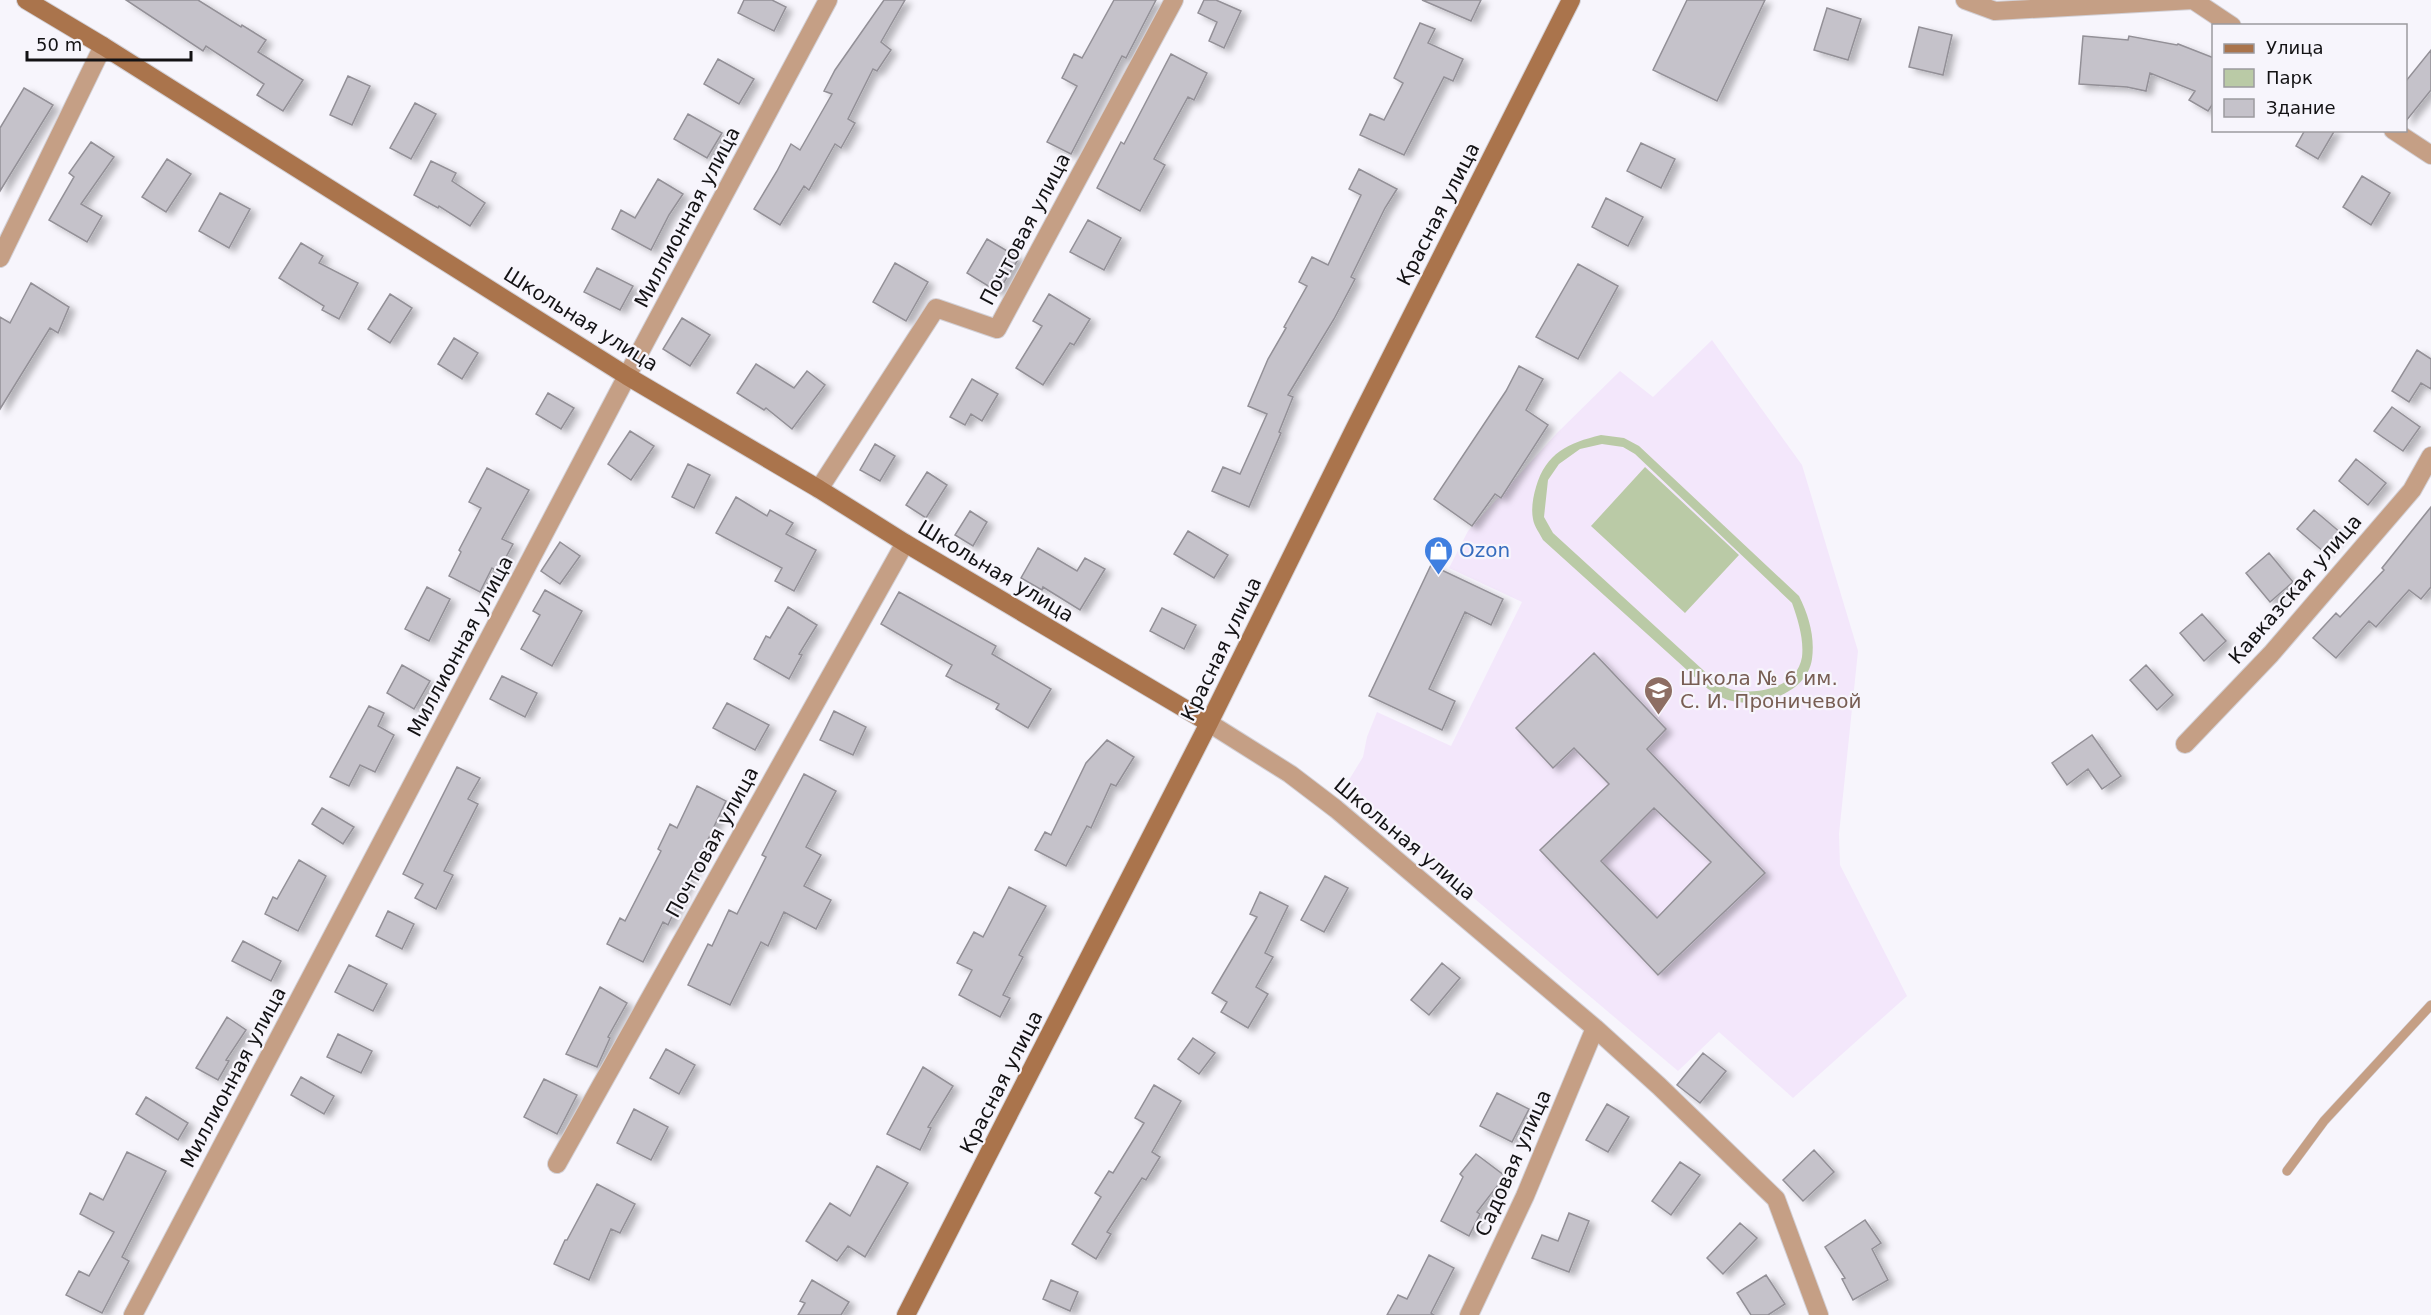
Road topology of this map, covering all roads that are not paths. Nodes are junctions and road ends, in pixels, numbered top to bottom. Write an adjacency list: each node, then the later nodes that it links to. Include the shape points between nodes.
1 (26, 0): 8 (main road, Школьная улица)
2 (828, 0): 12 (street, Миллионная улица)
3 (1174, 0): 14 (street, Почтовая улица, via 997,329 936,308)
4 (1571, 0): 16 (main road, Красная улица)
5 (1965, 0): 6 (street, via 1995,11)
6 (2193, 0): 7 (street)
7 (2229, 24)
8 (103, 46): 11 (street); 12 (main road, Школьная улица)
9 (2396, 132): 10 (street)
10 (2431, 155)
11 (0, 258)
12 (627, 376): 14 (main road, Школьная улица); 22 (street, Миллионная улица)
13 (2431, 456): 17 (street, Кавказская улица, via 2412,490 2271,654)
14 (819, 489): 15 (main road, Школьная улица)
15 (905, 543): 16 (main road, Школьная улица); 20 (street, Почтовая улица)
16 (1209, 723): 19 (street, Школьная улица, via 1290,774 1336,809); 23 (main road, Красная улица)
17 (2185, 744)
18 (2431, 1005): 21 (lane, via 2324,1121)
19 (1595, 1028): 24 (street, Садовая улица, via 1526,1197); 25 (street, Школьная улица, via 1776,1199)
20 (557, 1164)
21 (2287, 1171)
22 (133, 1315)
23 (906, 1315)
24 (1469, 1315)
25 (1819, 1315)

